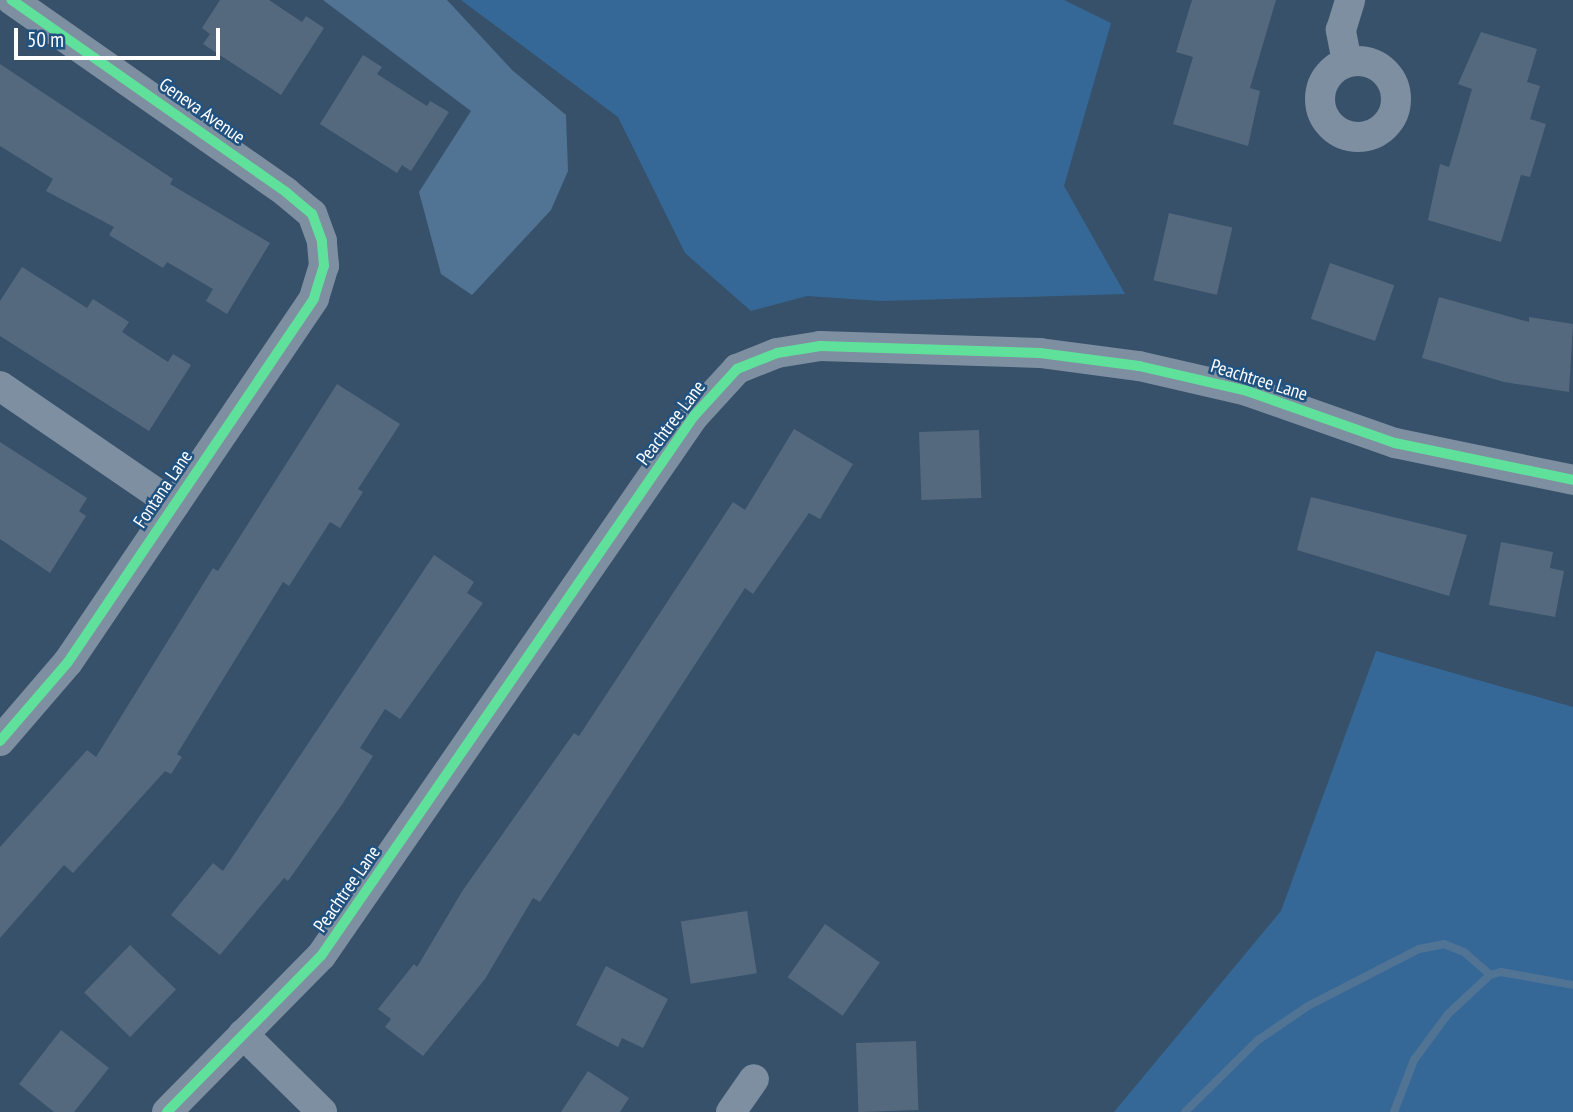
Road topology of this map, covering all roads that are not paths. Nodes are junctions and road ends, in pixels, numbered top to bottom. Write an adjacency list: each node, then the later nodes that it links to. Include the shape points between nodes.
1 (12, 0): 4 (street, Geneva Avenue, via 286,192 312,214)
2 (1350, 0): 3 (street, via 1341,30)
3 (1347, 62)
4 (322, 240): 7 (street, Fontana Lane, via 324,267 314,298)
5 (0, 386): 7 (street)
6 (1573, 480): 9 (street, Peachtree Lane, via 1395,443 1247,391 1139,366 1040,353 820,346 776,353 737,369 694,416 321,956)
7 (174, 505): 8 (street, Fontana Lane, via 68,662)
8 (0, 741)
9 (243, 1034): 11 (street, Peachtree Lane); 12 (street)
10 (754, 1079): 13 (street)
11 (167, 1112)
12 (322, 1112)
13 (731, 1112)

